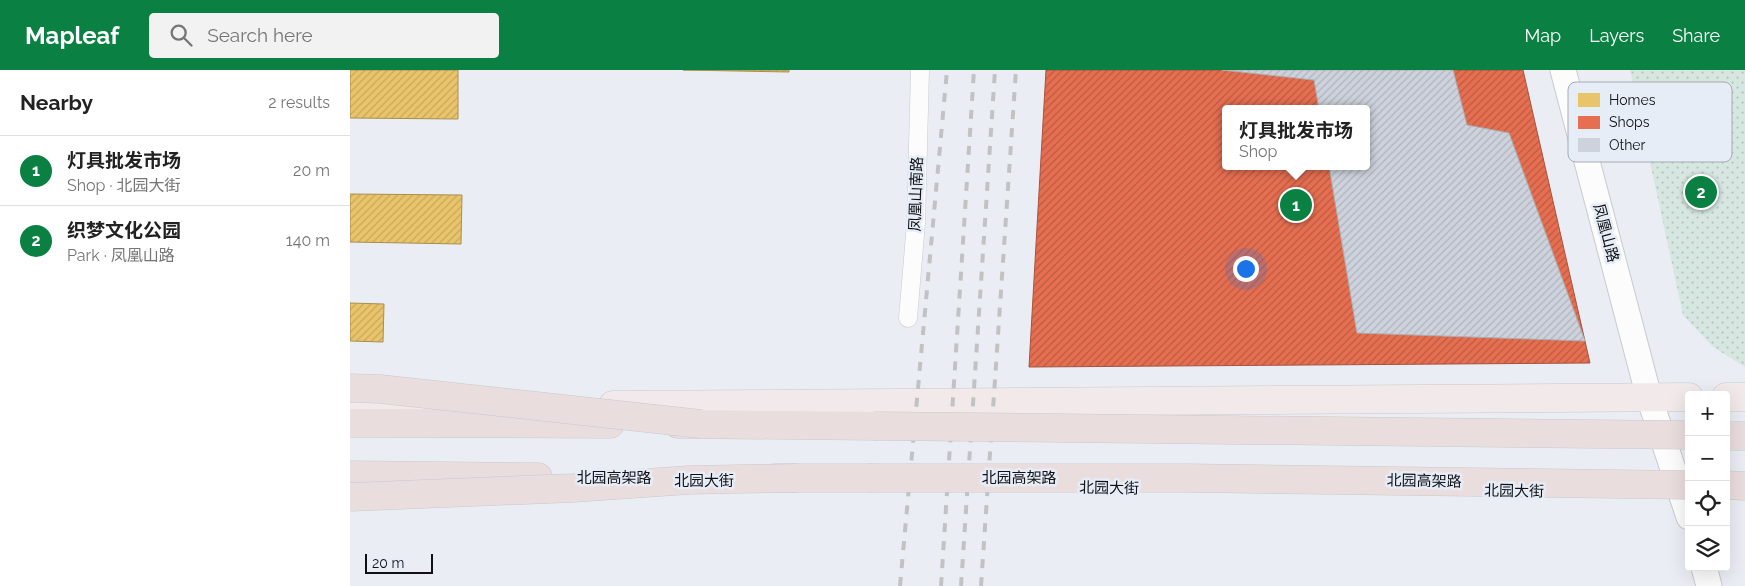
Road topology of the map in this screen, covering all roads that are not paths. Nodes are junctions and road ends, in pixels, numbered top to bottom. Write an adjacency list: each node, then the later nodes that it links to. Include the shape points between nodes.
1 (920, 70): 5 (street, 凤凰山南路, via 916,224)
2 (1563, 70): 3 (main road, 凤凰山路)
3 (1568, 89)
4 (1587, 162): 7 (main road, 凤凰山路)
5 (908, 318)
6 (350, 388): 13 (highway, bridge)
7 (1649, 397): 8 (main road); 11 (main road); 22 (main road, 凤凰山路)
8 (1685, 397)
9 (1730, 397): 10 (main road)
10 (1745, 397)
11 (350, 405)
12 (350, 423): 13 (highway, bridge)
13 (701, 424): 14 (highway, bridge)
14 (1685, 435)
15 (1730, 436): 16 (highway)
16 (1745, 436)
17 (350, 476): 18 (highway, 北园高架路, bridge)
18 (797, 478): 25 (highway, bridge, via 689,480 564,489); 26 (highway, 北园高架路, bridge, via 1185,478)
19 (350, 480): 27 (main road, 北园大街, via 822,482)
20 (1730, 486): 21 (highway)
21 (1745, 486)
22 (1685, 493)
23 (1730, 494): 24 (main road)
24 (1745, 494)
25 (350, 497)
26 (1685, 498)
27 (1685, 498)
28 (1705, 571): 29 (main road)
29 (1709, 586)

